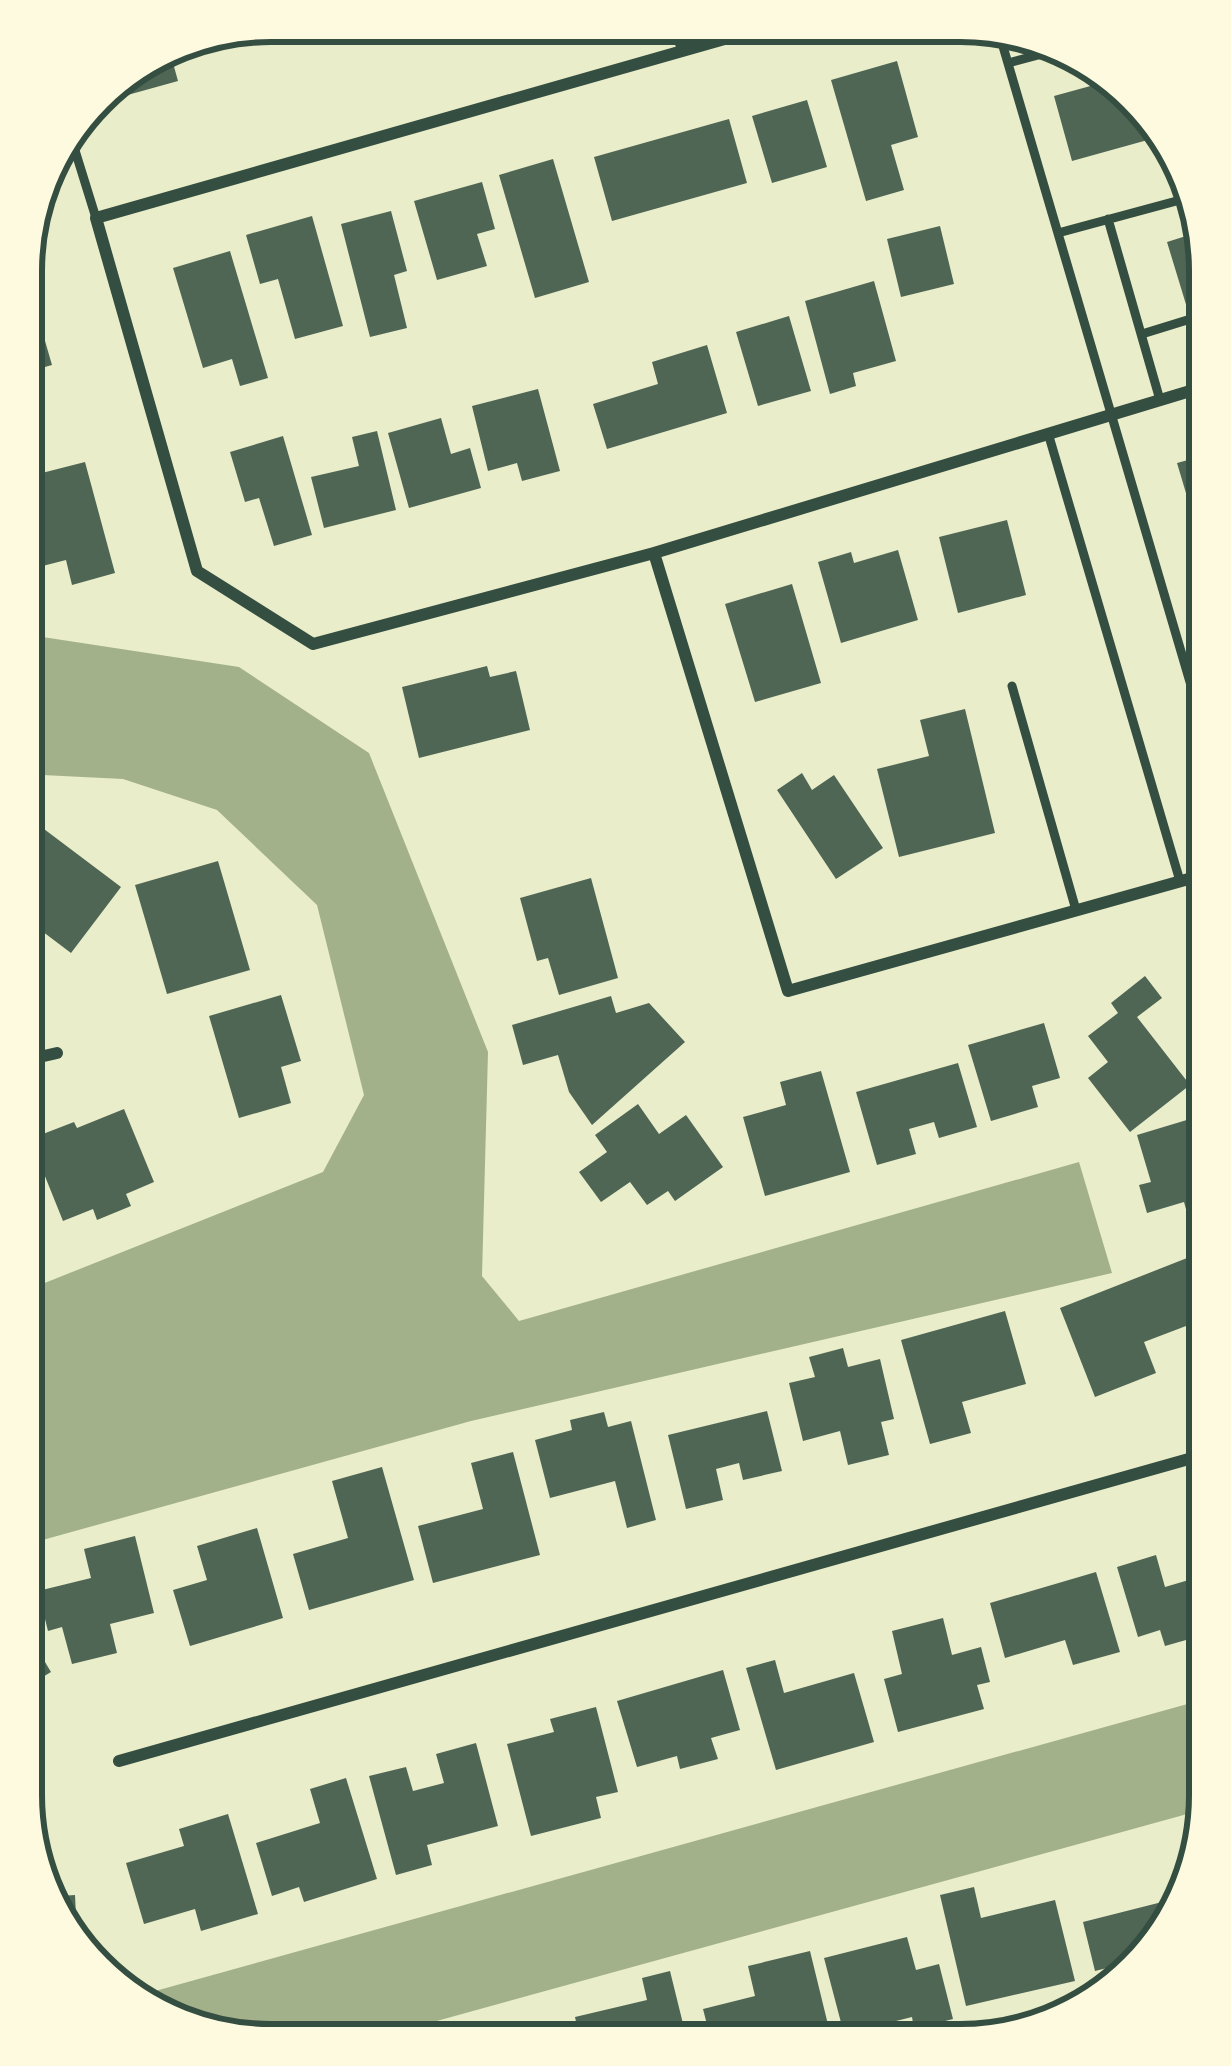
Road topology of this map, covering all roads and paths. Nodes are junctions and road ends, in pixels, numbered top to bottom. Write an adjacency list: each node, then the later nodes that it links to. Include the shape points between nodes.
1 (679, 42): 4 (lane)
2 (714, 42): 4 (street)
3 (1003, 47): 6 (lane)
4 (682, 51): 9 (street)
5 (1036, 56): 6 (lane)
6 (1008, 63): 11 (lane)
7 (76, 153): 9 (lane)
8 (1177, 201): 10 (lane)
9 (96, 218): 18 (street, via 197,571 313,644)
10 (1108, 220): 11 (lane); 13 (lane)
11 (1058, 233): 16 (lane)
12 (1189, 319): 13 (lane)
13 (1142, 334): 15 (lane)
14 (1189, 391): 15 (street)
15 (1160, 400): 16 (street)
16 (1111, 415): 17 (street); 19 (lane)
17 (1048, 433): 18 (street); 22 (lane)
18 (654, 553): 23 (street, via 788,992)
19 (1189, 678)
20 (1012, 686): 23 (lane)
21 (1189, 879): 22 (street)
22 (1180, 881): 23 (street)
23 (1076, 910)
24 (57, 1053): 25 (street)
25 (42, 1056)
26 (1189, 1460): 27 (street)
27 (119, 1761)

